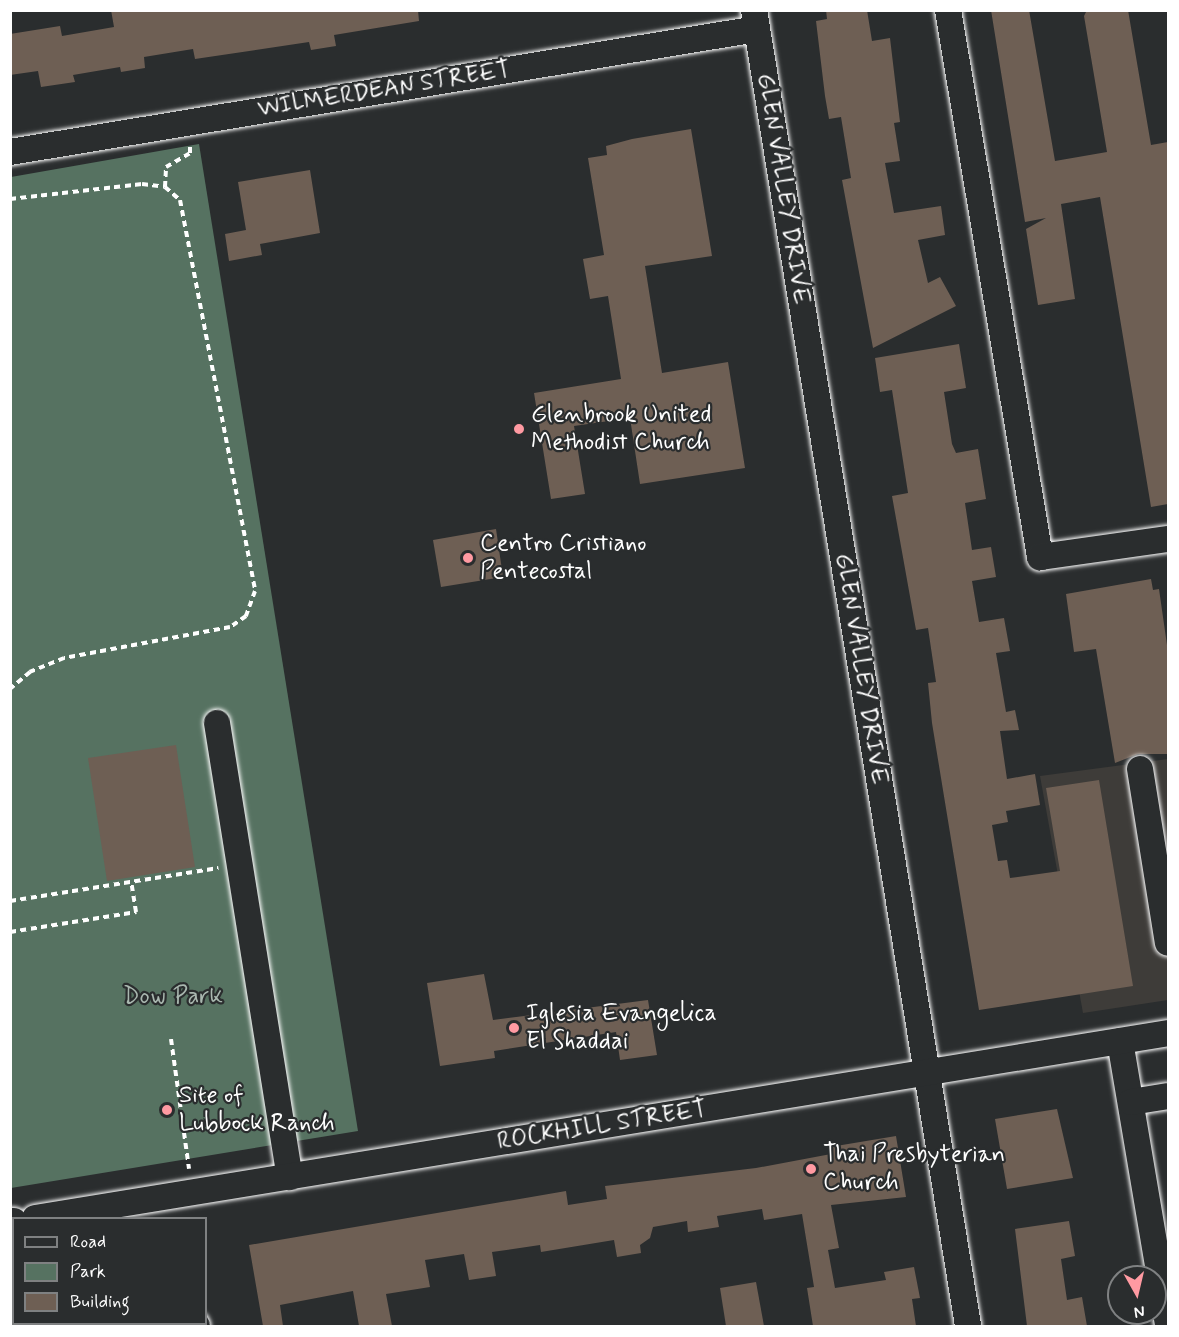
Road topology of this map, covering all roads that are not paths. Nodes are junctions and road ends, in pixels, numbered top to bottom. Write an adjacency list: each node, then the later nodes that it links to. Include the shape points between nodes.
1 (948, 10): 4 (street, via 1040,557)
2 (756, 20): 3 (street, WILMERDEAN STREET); 10 (street, GLEN VALLEY DRIVE)
3 (10, 152)
4 (1168, 539)
5 (217, 723): 13 (street)
6 (1140, 769): 7 (street)
7 (1168, 943)
8 (1168, 1033): 9 (street, ROCKHILL STREET)
9 (1120, 1041): 10 (street, ROCKHILL STREET); 12 (street)
10 (926, 1072): 13 (street, ROCKHILL STREET); 16 (street, GLEN VALLEY DRIVE)
11 (1168, 1096): 12 (street)
12 (1131, 1102): 17 (street)
13 (290, 1177): 14 (street, ROCKHILL STREET)
14 (183, 1203): 15 (street, ROCKHILL STREET)
15 (45, 1217)
16 (968, 1326)
17 (1168, 1326)

